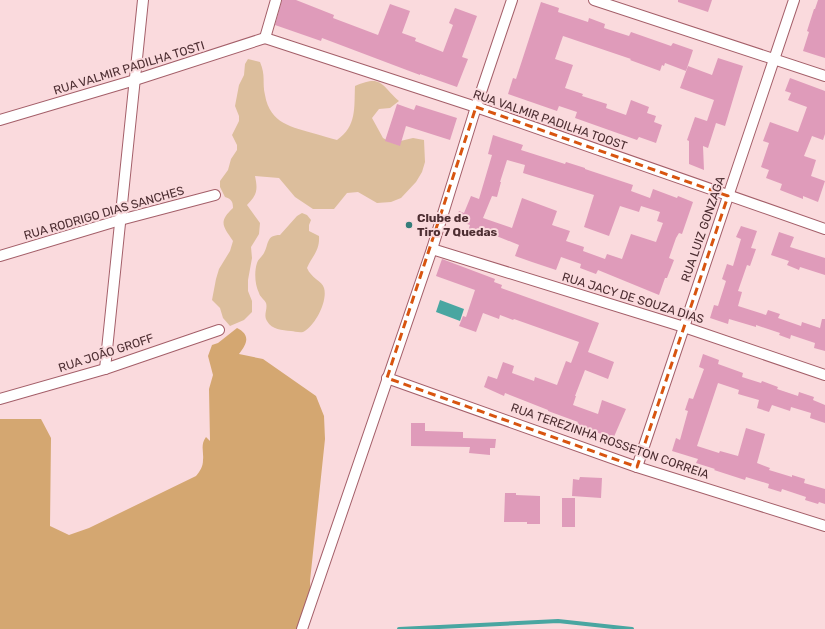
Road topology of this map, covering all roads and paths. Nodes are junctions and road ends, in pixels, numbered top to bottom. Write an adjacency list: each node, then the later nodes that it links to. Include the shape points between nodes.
1 (143, 0): 9 (street)
2 (276, 0): 6 (street)
3 (512, 0): 10 (street)
4 (594, 0): 7 (street)
5 (794, 0): 7 (street, RUA LUIZ GONZAGA)
6 (265, 38): 9 (street, RUA VALMIR PADILHA TOSTI); 10 (street, RUA VALMIR PADILHA TOOST)
7 (774, 60): 8 (street); 13 (street, RUA LUIZ GONZAGA)
8 (825, 76)
9 (135, 80): 11 (street, RUA VALMIR PADILHA TOSTI); 14 (street)
10 (476, 108): 13 (street, RUA VALMIR PADILHA TOOST); 16 (street)
11 (0, 120)
12 (214, 195): 14 (street, RUA RODRIGO DIAS SANCHES)
13 (728, 196): 15 (street, RUA VALMIR PADILHA TOOST); 18 (street, RUA LUIZ GONZAGA)
14 (120, 220): 17 (street, RUA RODRIGO DIAS SANCHES); 20 (street)
15 (825, 229)
16 (432, 249): 18 (street, RUA JACY DE SOUZA DIAS); 22 (street)
17 (0, 256)
18 (684, 327): 21 (street, RUA JACY DE SOUZA DIAS); 24 (street, RUA LUIZ GONZAGA)
19 (219, 330): 20 (street, RUA JOÃO GROFF)
20 (105, 369): 23 (street, RUA JOÃO GROFF)
21 (825, 375)
22 (387, 378): 24 (street, RUA TEREZINHA ROSSETON CORREIA); 26 (street)
23 (0, 399)
24 (637, 466): 25 (street, RUA TEREZINHA ROSSETON CORREIA)
25 (825, 526)
26 (302, 629)

